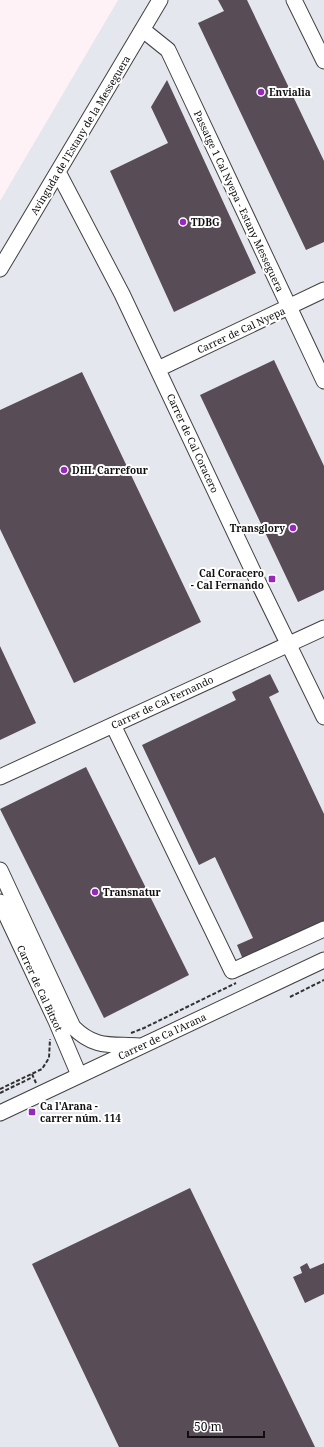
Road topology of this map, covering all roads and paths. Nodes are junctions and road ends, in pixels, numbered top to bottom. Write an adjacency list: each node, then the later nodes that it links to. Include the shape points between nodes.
1 (160, 0): 3 (street, Avinguda de l'Estany de la Messeguera)
2 (294, 0): 4 (street)
3 (143, 30): 5 (street, Avinguda de l'Estany de la Messeguera); 8 (street, Passatge 1 Cal Nyepa - Estany Messeguera, via 168,50)
4 (324, 61)
5 (58, 172): 6 (street, Avinguda de l'Estany de la Messeguera); 9 (street, Carrer de Cal Coracero)
6 (0, 270)
7 (324, 290): 8 (street, Carrer de Cal Nyepa)
8 (288, 307): 9 (street, Carrer de Cal Nyepa); 10 (street, Passatge 1 Cal Nyepa - Estany Messeguera)
9 (158, 369): 12 (street, Carrer de Cal Coracero)
10 (324, 381)
11 (324, 628): 12 (street, Carrer de Cal Fernando)
12 (290, 645): 13 (street, Carrer de Cal Coracero); 14 (street, Carrer de Cal Fernando)
13 (324, 717)
14 (113, 725): 15 (street, Carrer de Cal Fernando); 18 (street, via 232,971)
15 (0, 777)
16 (0, 870): 25 (street, via 73,1027 81,1035 100,1044)
17 (0, 902): 23 (street, Carrer de Cal Bitxot)
18 (324, 929)
19 (324, 960): 25 (street, Carrer de Ca l'Arana)
20 (241, 980): 24 (path)
21 (324, 980): 22 (path)
22 (290, 997)
23 (60, 1029): 26 (street, Carrer de Cal Bitxot); 27 (path, via 49,1041 50,1053 47,1062 42,1069)
24 (127, 1034)
25 (140, 1046): 26 (street, Carrer de Ca l'Arana)
26 (83, 1073): 32 (street, Carrer de Ca l'Arana)
27 (32, 1074): 28 (path); 30 (path)
28 (33, 1077): 29 (path); 31 (path)
29 (36, 1083)
30 (0, 1089)
31 (0, 1093)
32 (0, 1113)

